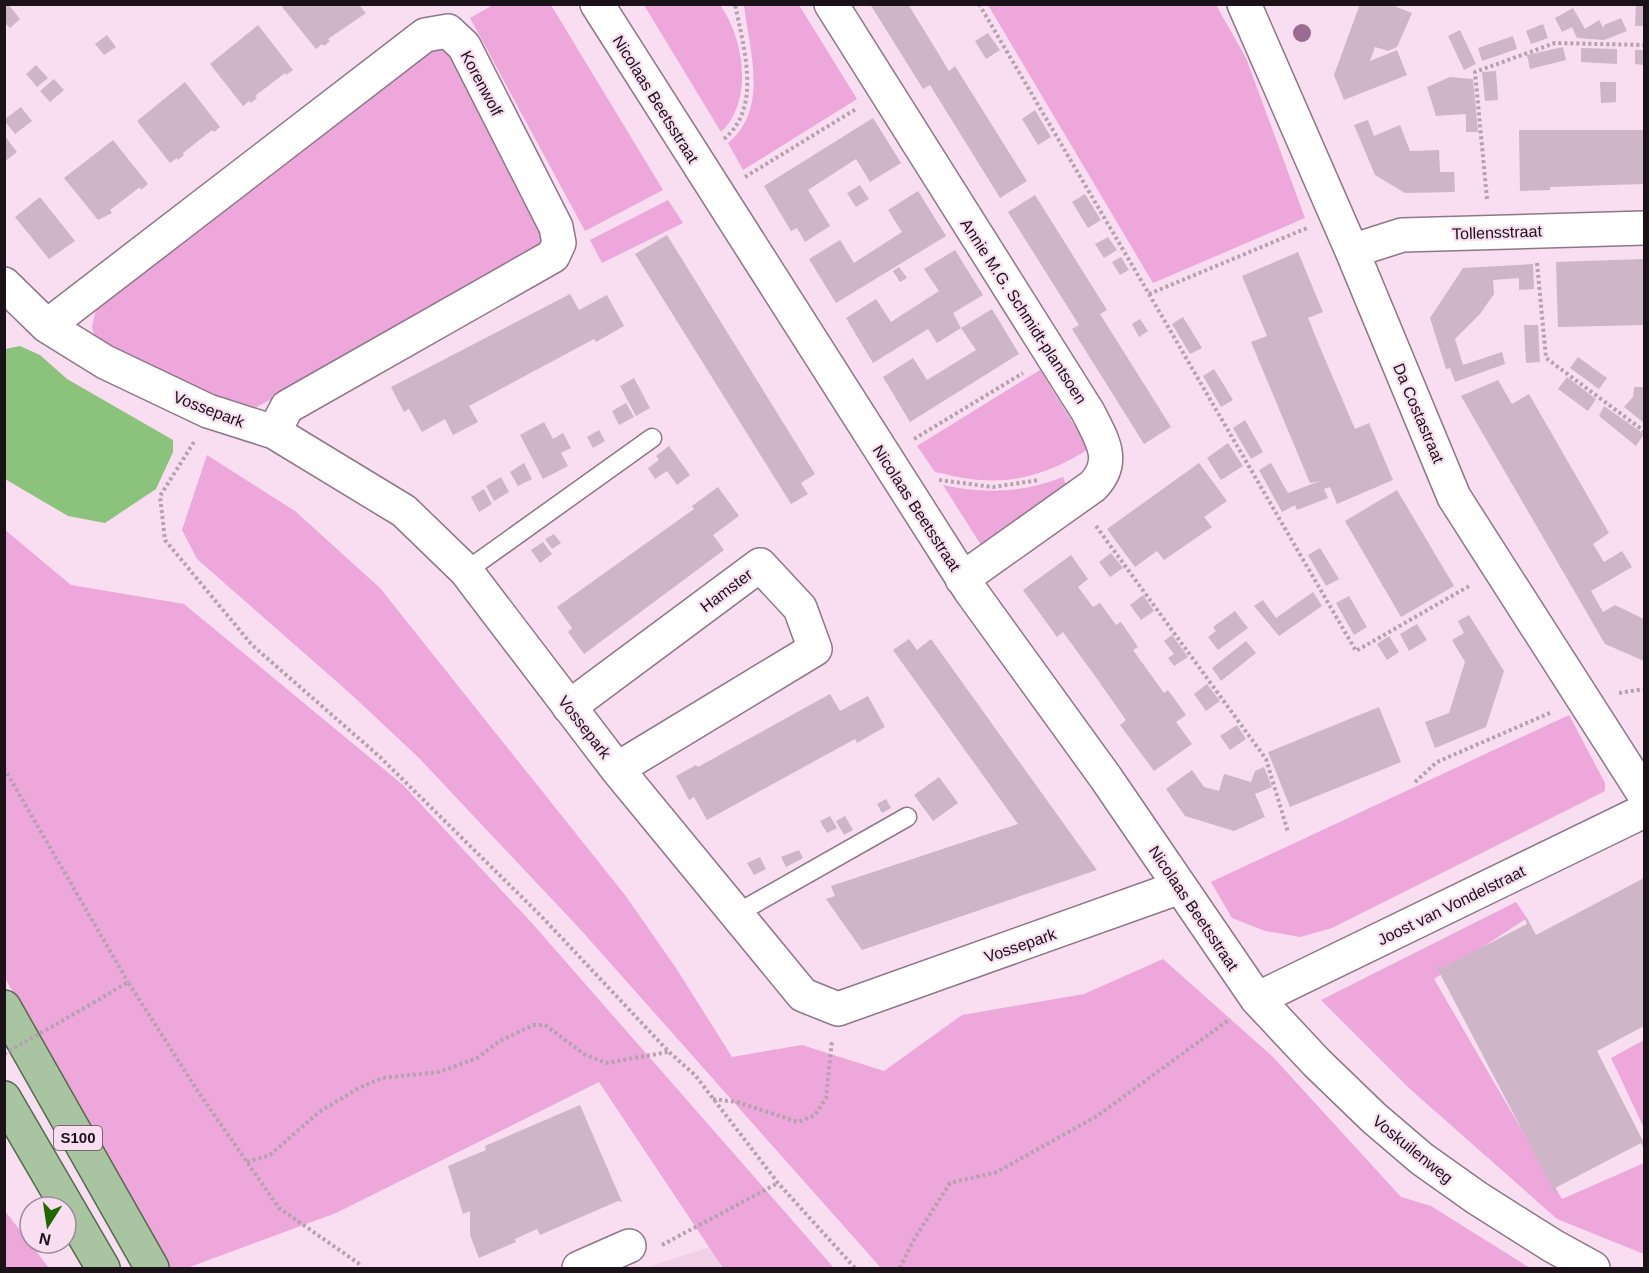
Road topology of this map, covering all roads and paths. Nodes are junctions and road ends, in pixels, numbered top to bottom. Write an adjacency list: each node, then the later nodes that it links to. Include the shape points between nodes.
1 (597, 4): 8 (street, Nicolaas Beetsstraat)
2 (735, 4): 8 (path, via 746,61 745,104 726,137)
3 (831, 4): 7 (street, Annie M.G. Schmidt-plantsoen)
4 (979, 4): 16 (path)
5 (1244, 4): 10 (street, Da Costastraat)
6 (1644, 45): 13 (path, via 1555,43 1475,72)
7 (885, 92): 9 (path); 18 (street, Annie M.G. Schmidt-plantsoen)
8 (693, 158): 9 (street, Nicolaas Beetsstraat)
9 (716, 194): 23 (street, Nicolaas Beetsstraat)
10 (1336, 216): 14 (street, Da Costastraat); 16 (path)
11 (1644, 228): 12 (street, Tollensstraat)
12 (1534, 231): 13 (street, Tollensstraat); 20 (path, via 1546,358)
13 (1490, 232): 14 (street, Tollensstraat, via 1402,235)
14 (1352, 251): 27 (street, Da Costastraat, via 1454,497)
15 (4, 284): 17 (street, Vossepark)
16 (1149, 294): 27 (path, via 1356,651)
17 (47, 326): 19 (street, Vossepark, via 105,362); 21 (street, Korenwolf, via 425,35 448,31 464,46 556,227 559,243 553,256 287,407)
18 (1052, 356): 23 (path); 26 (street, Annie M.G. Schmidt-plantsoen, via 1088,412 1106,454 1102,476)
19 (208, 411): 21 (street, Vossepark); 45 (path, via 200,432 160,496 165,540 252,645 380,757 543,917)
20 (1644, 431)
21 (274, 432): 28 (street, Vossepark, via 404,512)
22 (652, 438): 28 (lane)
23 (884, 456): 29 (street, Nicolaas Beetsstraat)
24 (1047, 478): 25 (path, via 993,487)
25 (937, 479)
26 (1076, 499): 29 (street, Annie M.G. Schmidt-plantsoen); 38 (path, via 1266,759)
27 (1500, 569): 30 (street, Da Costastraat)
28 (466, 571): 31 (street, Vossepark)
29 (962, 579): 39 (street, Nicolaas Beetsstraat)
30 (1583, 699): 34 (path, via 1437,762); 35 (street, Da Costastraat)
31 (569, 707): 33 (street, Vossepark); 33 (street, Hamster, via 760,565 800,608 815,649)
32 (4, 768): 41 (path)
33 (618, 769): 40 (street, Vossepark)
34 (1415, 783)
35 (1644, 794)
36 (1644, 811): 42 (street, Joost van Vondelstraat)
37 (907, 817): 40 (lane)
38 (1288, 832)
39 (1180, 888): 42 (street, Nicolaas Beetsstraat); 44 (street, Vossepark)
40 (736, 914): 44 (street, Vossepark, via 803,995)
41 (128, 982): 46 (path, bridge); 49 (path)
42 (1257, 999): 57 (path, via 1096,1116 997,1172 950,1183); 58 (street, Voskuilenweg, via 1317,1063 1422,1159 1477,1198)
43 (4, 1006): 53 (main road, S100)
44 (838, 1009): 48 (path, via 825,1098 815,1115 798,1122 737,1102)
45 (669, 1052): 48 (path, via 695,1075); 49 (path, via 606,1063 584,1054 545,1025 533,1025 477,1058 448,1068 382,1078 359,1088 319,1112 270,1155)
46 (4, 1054)
47 (4, 1098): 52 (main road, S100)
48 (712, 1099): 50 (path)
49 (247, 1162): 54 (path, via 279,1208 358,1263)
50 (778, 1183): 51 (path, via 649,1252); 56 (path)
51 (629, 1246): 55 (street)
52 (103, 1269)
53 (152, 1269)
54 (361, 1269)
55 (579, 1269)
56 (855, 1269)
57 (900, 1269)
58 (1593, 1269)

